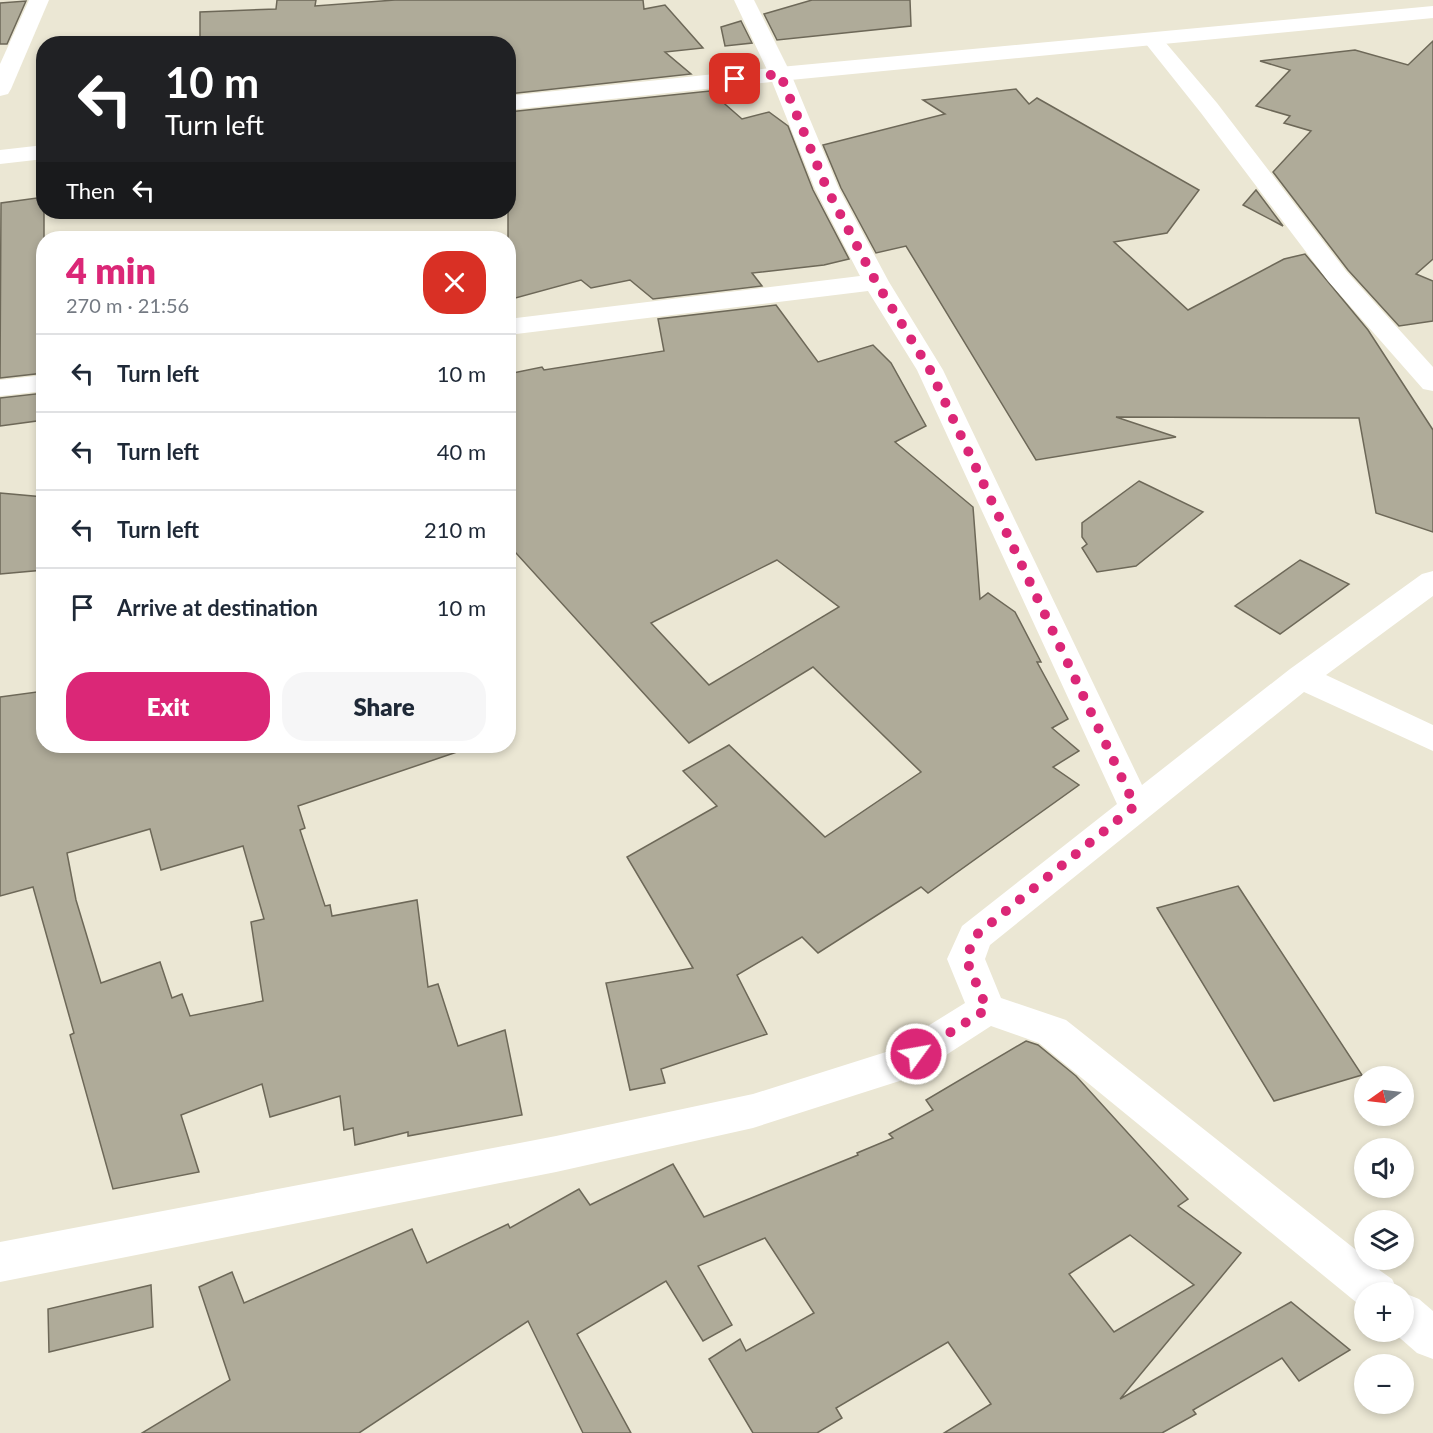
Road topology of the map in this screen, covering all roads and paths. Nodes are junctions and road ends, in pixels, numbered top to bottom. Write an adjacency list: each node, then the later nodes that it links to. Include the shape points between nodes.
1 (39, 0): 6 (street)
2 (744, 0): 5 (street)
3 (1433, 12): 4 (street)
4 (1153, 40): 5 (street); 12 (street, via 1337,276)
5 (780, 74): 7 (street); 10 (street, via 827,189)
6 (0, 89)
7 (516, 102)
8 (36, 153): 9 (street)
9 (0, 157)
10 (876, 282): 11 (street); 18 (street, via 930,370)
11 (516, 326)
12 (1433, 383)
13 (36, 384): 14 (street)
14 (0, 388)
15 (1433, 581): 16 (street)
16 (1301, 677): 17 (street); 18 (street)
17 (1433, 739)
18 (1135, 806): 19 (street, via 975,936 966,959)
19 (987, 1009): 20 (street, via 898,1065 753,1111 556,1154); 21 (street, via 1052,1031)
20 (0, 1262)
21 (1363, 1282)
22 (1414, 1322): 23 (street)
23 (1433, 1338)

